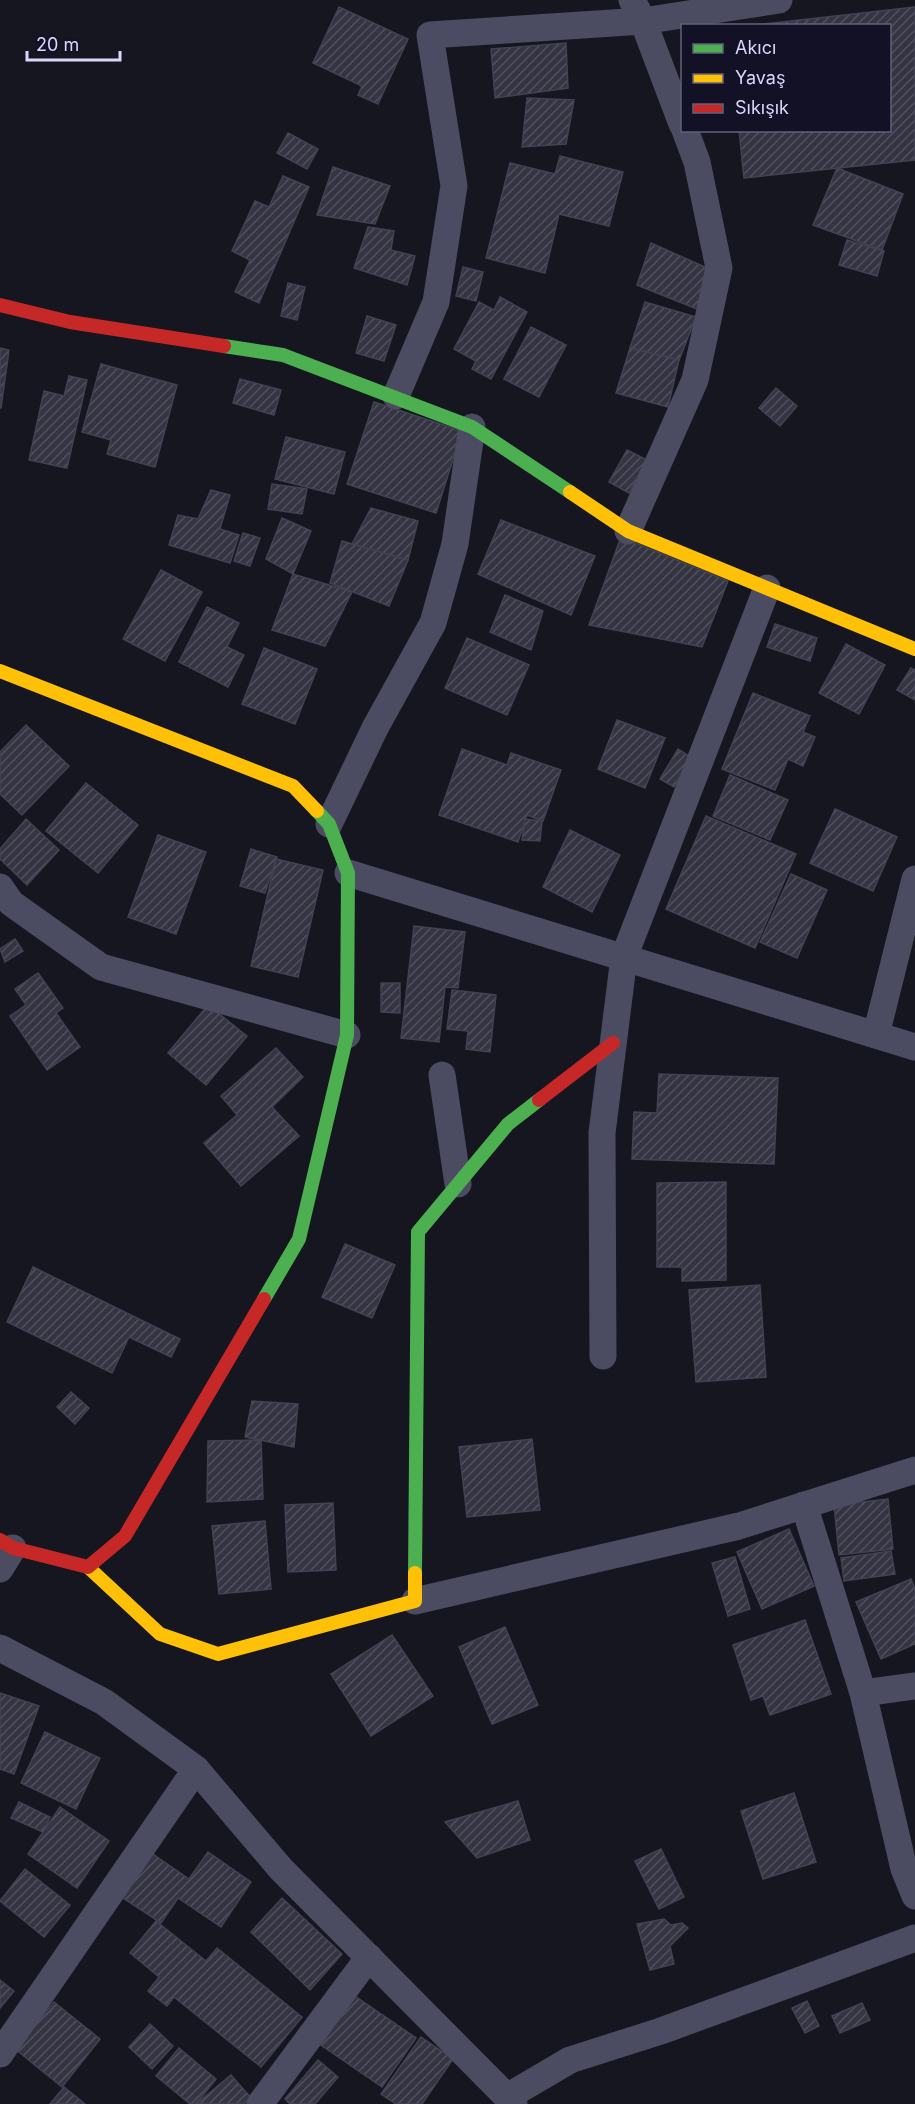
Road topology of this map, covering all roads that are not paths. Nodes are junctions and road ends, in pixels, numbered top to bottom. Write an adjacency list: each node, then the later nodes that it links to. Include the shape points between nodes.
1 (779, 0): 2 (street)
2 (637, 10): 3 (street); 6 (street, via 430,35 454,186 436,302)
3 (681, 121)
4 (686, 132): 8 (street, via 697,162 719,268 695,380)
5 (0, 305): 6 (street, via 70,322 283,355)
6 (396, 396): 7 (street)
7 (472, 428): 8 (street); 12 (street, via 454,544 433,623 375,728)
8 (628, 531): 9 (street)
9 (767, 588): 10 (street); 16 (street)
10 (915, 649)
11 (0, 671): 12 (street, via 293,786)
12 (329, 824): 13 (street)
13 (348, 873): 16 (street); 17 (street)
14 (915, 879): 18 (street)
15 (0, 887): 17 (street, via 11,903 101,967)
16 (624, 957): 18 (street); 19 (street)
17 (347, 1035): 27 (street, via 299,1239 125,1536)
18 (876, 1035): 20 (street)
19 (613, 1043): 22 (street, via 508,1124); 23 (street, via 602,1133)
20 (915, 1047)
21 (442, 1075): 22 (street)
22 (458, 1184): 28 (street, via 418,1232)
23 (603, 1356)
24 (915, 1470): 25 (street)
25 (804, 1505): 28 (street, via 739,1526); 31 (street)
26 (4, 1552): 27 (street)
27 (88, 1567): 28 (street, via 160,1634 218,1654)
28 (415, 1602)
29 (0, 1648): 32 (street, via 104,1702)
30 (915, 1686): 31 (street)
31 (863, 1693): 33 (street, via 904,1869)
32 (196, 1769): 35 (street, via 281,1869); 36 (street)
33 (915, 1896)
34 (915, 1938): 37 (street, via 570,2060)
35 (369, 1957): 37 (street); 38 (street)
36 (0, 2054)
37 (510, 2101)
38 (260, 2104)

